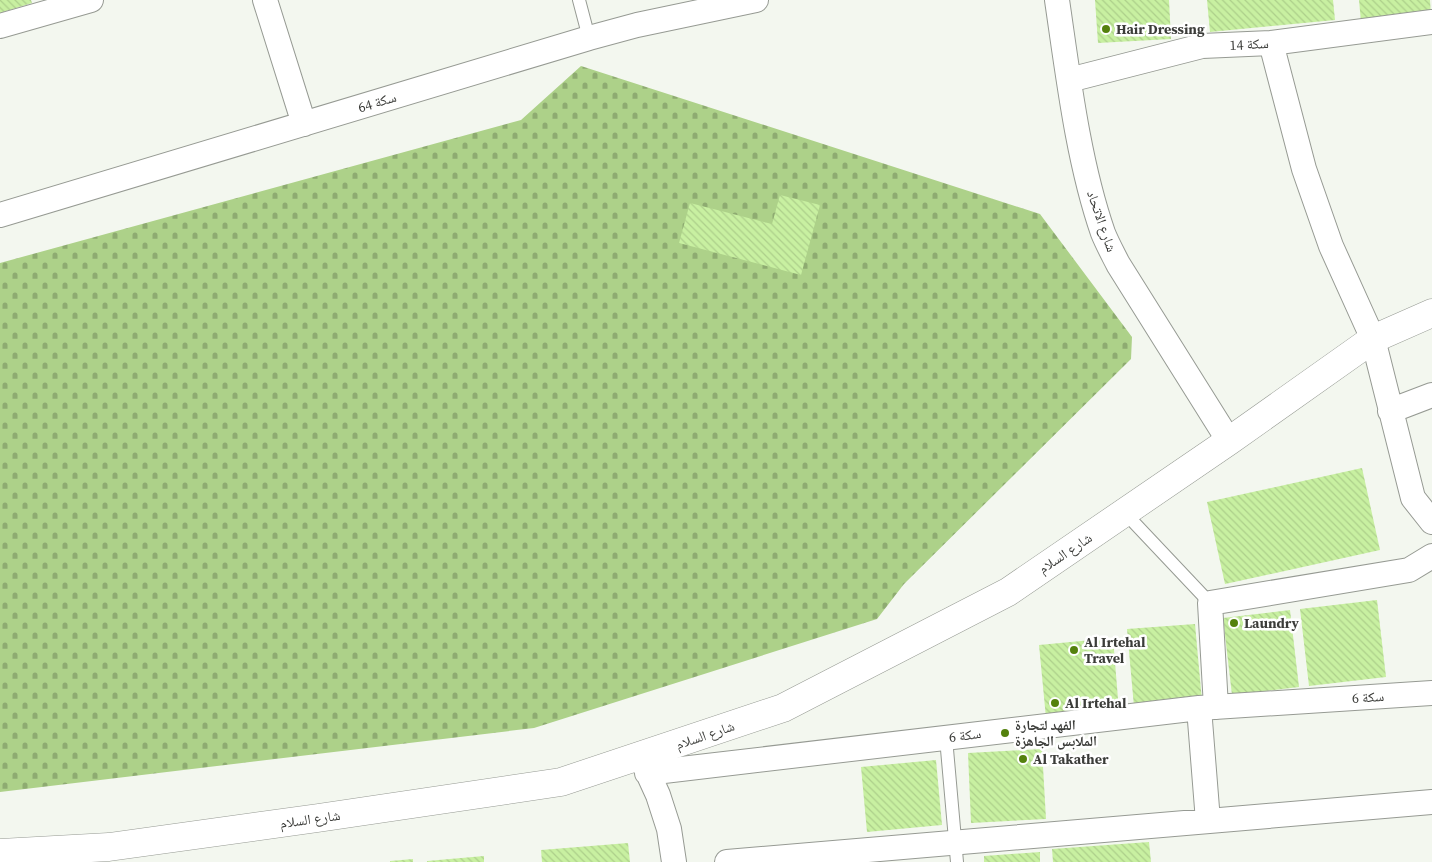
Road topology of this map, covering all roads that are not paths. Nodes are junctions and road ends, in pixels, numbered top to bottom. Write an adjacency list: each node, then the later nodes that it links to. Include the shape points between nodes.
1 (91, 0): 7 (street)
2 (265, 0): 11 (street)
3 (579, 0): 8 (lane)
4 (756, 0): 8 (street, سكة 64)
5 (1057, 0): 10 (street, شارع الاتحاد)
6 (1432, 22): 9 (street, سكة 14)
7 (0, 26)
8 (589, 38): 11 (street, سكة 64)
9 (1271, 43): 10 (street, سكة 14, via 1202,46); 15 (street, via 1304,169 1331,246)
10 (1069, 80): 18 (street, شارع الاتحاد, via 1087,177 1104,234 1118,264)
11 (304, 124): 12 (street, سكة 64)
12 (0, 215)
13 (1432, 313): 15 (street, شارع السلام)
14 (1432, 333): 15 (street, شارع السلام)
15 (1376, 349): 17 (street); 18 (street, شارع السلام, via 1322,375)
16 (1432, 395): 17 (street)
17 (1390, 411): 20 (street, via 1413,498)
18 (1229, 441): 19 (street, شارع السلام)
19 (1125, 512): 22 (lane); 26 (street, شارع السلام, via 1008,592 792,704)
20 (1432, 522)
21 (1432, 556): 22 (street, via 1409,570)
22 (1210, 603): 24 (street)
23 (1432, 693): 24 (street, سكة 6)
24 (1207, 708): 25 (street, سكة 6); 28 (street)
25 (946, 738): 26 (street, سكة 6); 29 (lane)
26 (644, 764): 31 (street, شارع السلام, via 561,782); 32 (street, via 666,821)
27 (1432, 802): 28 (street)
28 (1208, 821): 29 (street)
29 (956, 852): 33 (street)
30 (0, 853): 31 (street, شارع السلام)
31 (110, 854)
32 (674, 862)
33 (727, 862)

